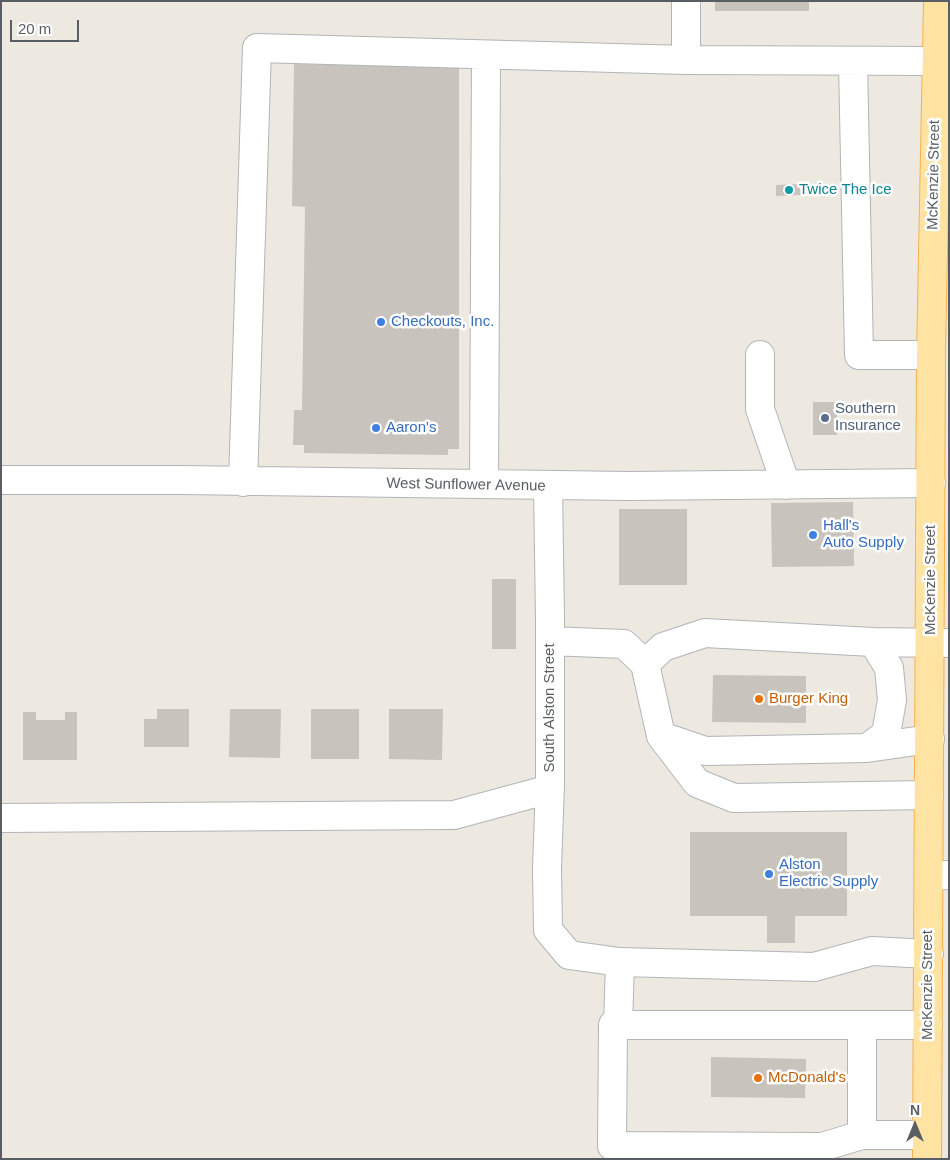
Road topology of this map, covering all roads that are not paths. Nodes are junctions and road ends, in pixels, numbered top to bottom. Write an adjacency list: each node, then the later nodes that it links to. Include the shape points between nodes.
1 (686, 1): 4 (street)
2 (938, 1): 6 (main road, McKenzie Street)
3 (486, 55): 4 (street); 11 (street, via 257,48); 13 (street)
4 (686, 60): 5 (street)
5 (853, 62): 6 (street); 8 (street, via 859,355)
6 (942, 63): 8 (main road, McKenzie Street)
7 (760, 355): 14 (street, via 760,410)
8 (931, 355): 9 (main road, McKenzie Street)
9 (940, 413): 12 (main road, McKenzie Street)
10 (1, 480): 11 (street, West Sunflower Avenue)
11 (243, 482): 13 (street, West Sunflower Avenue)
12 (931, 483): 14 (street, West Sunflower Avenue); 18 (main road, McKenzie Street)
13 (484, 484): 15 (street, West Sunflower Avenue)
14 (786, 485): 15 (street, West Sunflower Avenue)
15 (548, 486): 16 (street, South Alston Street)
16 (550, 641): 19 (street, via 624,644); 23 (street, South Alston Street)
17 (873, 642): 18 (street); 19 (street, via 705,633 663,647); 22 (street, via 889,668 892,700 886,734)
18 (940, 642): 21 (main road, McKenzie Street)
19 (645, 664): 20 (street)
20 (661, 736): 22 (street, via 705,750); 24 (street, via 697,783 734,798)
21 (930, 739): 22 (street); 24 (main road, McKenzie Street)
22 (867, 748)
23 (550, 789): 25 (street, via 454,815); 28 (street, South Alston Street, via 548,930 569,955)
24 (929, 795): 26 (main road, McKenzie Street)
25 (1, 818)
26 (939, 876): 27 (main road, McKenzie Street)
27 (929, 954): 28 (street, via 872,951 814,967); 31 (main road, McKenzie Street)
28 (620, 962): 29 (street)
29 (618, 1025): 30 (street); 32 (street, via 613,1025 612,1146 822,1147)
30 (862, 1025): 31 (street); 32 (street)
31 (928, 1025): 33 (main road, McKenzie Street)
32 (862, 1135): 33 (street)
33 (927, 1147)

